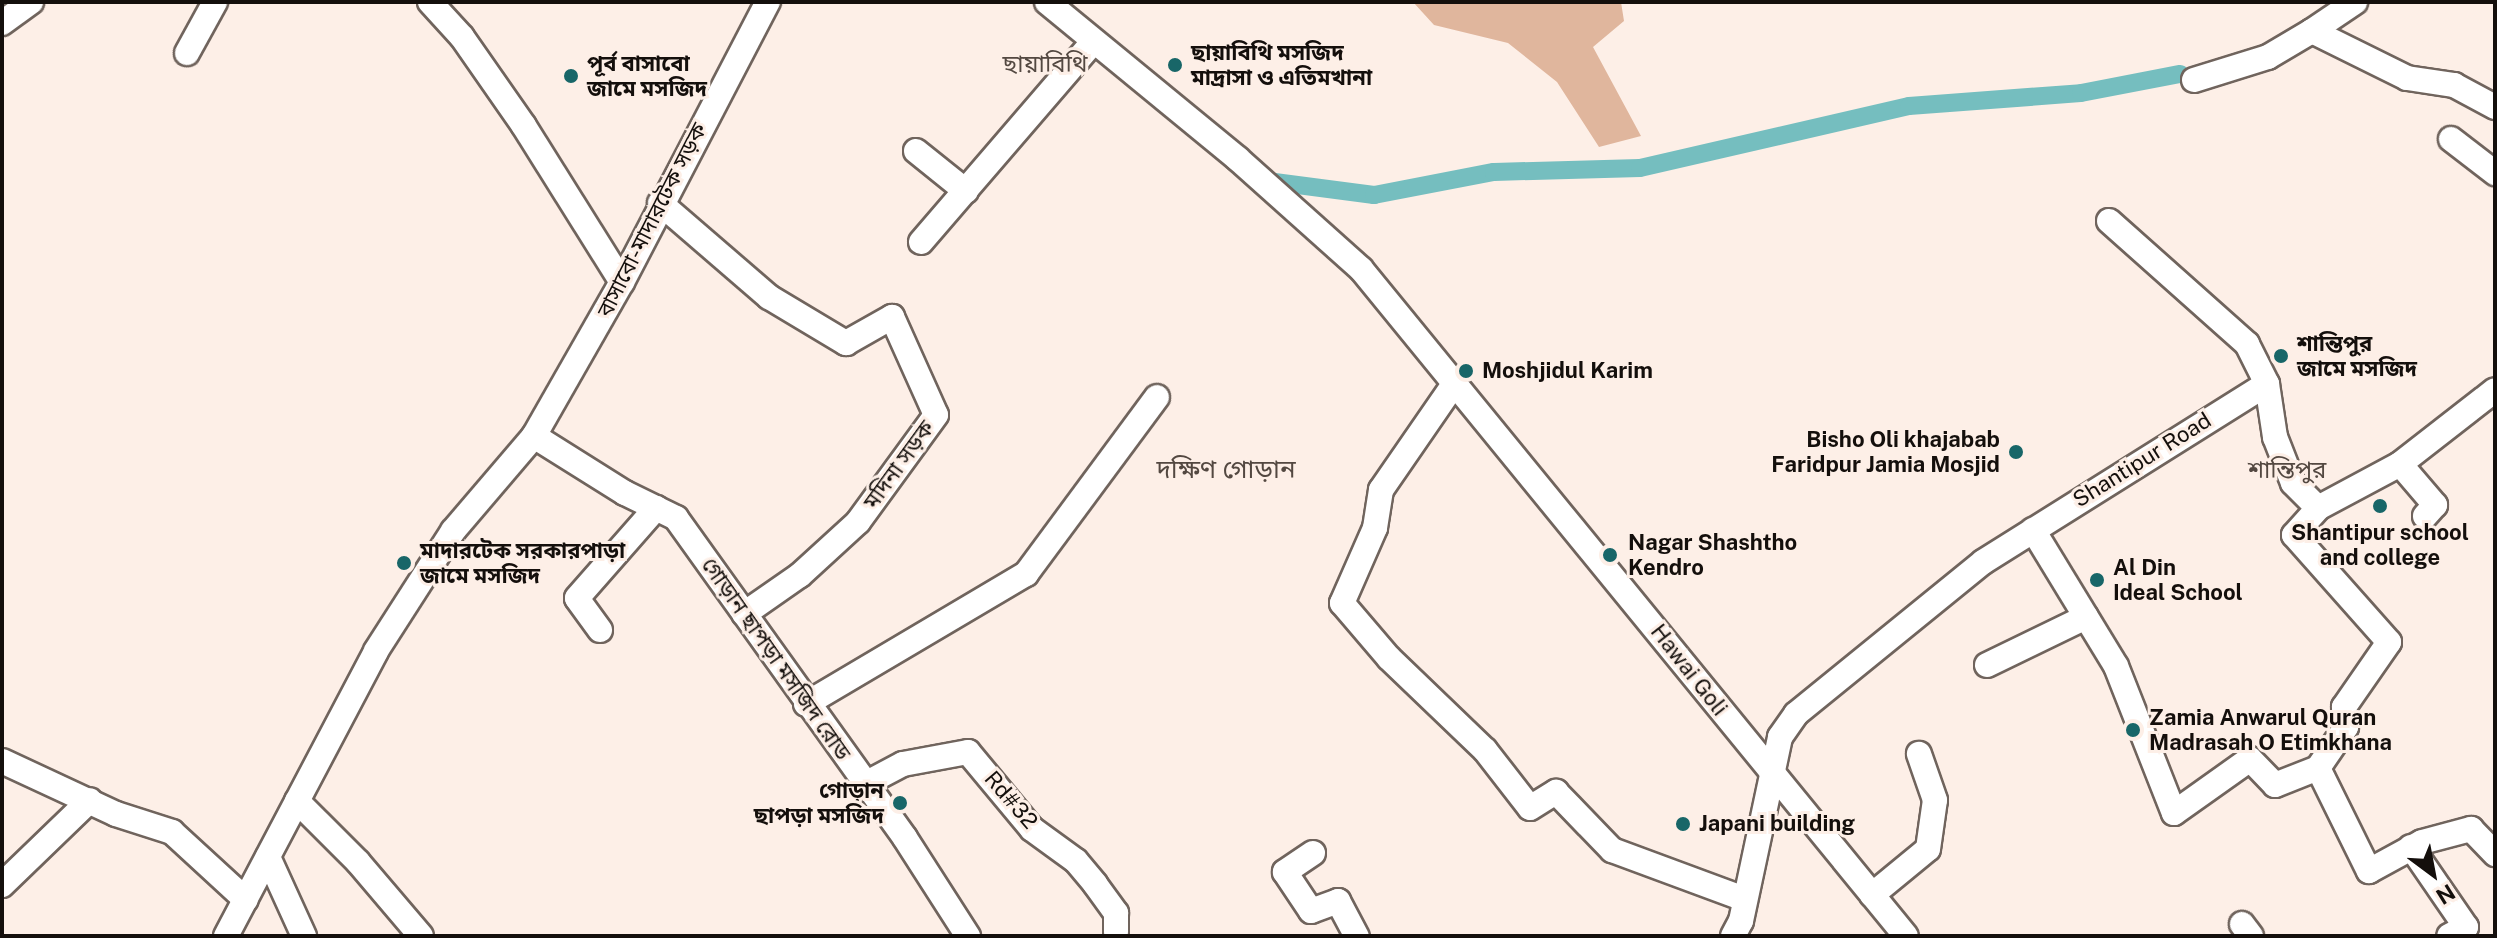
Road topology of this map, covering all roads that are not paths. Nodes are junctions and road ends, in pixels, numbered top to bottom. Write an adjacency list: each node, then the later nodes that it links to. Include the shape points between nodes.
1 (31, 2): 7 (street)
2 (215, 2): 10 (street)
3 (430, 2): 20 (street, via 462,37 524,126)
4 (768, 2): 17 (street, বাসাবো-মাদারটেক সড়ক)
5 (1047, 2): 9 (street, Hawai Goli)
6 (2355, 2): 8 (street)
7 (2, 23)
8 (2312, 31): 11 (street, via 2268,57); 12 (street, via 2394,73 2454,85)
9 (1093, 42): 16 (street); 22 (street, Hawai Goli, via 1327,235 1361,269)
10 (187, 53)
11 (2194, 80)
12 (2495, 107)
13 (2451, 139): 15 (street)
14 (916, 151): 16 (street)
15 (2495, 173)
16 (966, 191): 19 (street)
17 (660, 203): 20 (street, বাসাবো-মাদারটেক সড়ক); 31 (street, মদিনা সড়ক, via 769,297 846,343 892,317 936,415 858,522 800,575)
18 (2109, 221): 21 (street, via 2247,344)
19 (921, 242)
20 (622, 282): 25 (street, বাসাবো-মাদারটেক সড়ক)
21 (2267, 384): 28 (street, via 2275,437 2293,483); 30 (street, Shantipur Road)
22 (1452, 387): 39 (street, Hawai Goli); 50 (street, via 1381,490 1375,528 1342,603 1389,658 1485,750 1530,808 1556,792 1612,850)
23 (2495, 390): 26 (street)
24 (1157, 397): 35 (street, via 1026,574)
25 (534, 436): 27 (street, গোড়ান ছাপড়া মসজিদ রোড); 42 (street, বাসাবো-মাদারটেক সড়ক, via 453,531 427,571 376,651)
26 (2400, 464): 28 (street); 29 (street, via 2435,505)
27 (656, 508): 31 (street, গোড়ান ছাপড়া মসজিদ রোড, via 676,518); 33 (street, via 577,598)
28 (2318, 508): 38 (street, via 2294,535 2389,642 2344,707 2346,727)
29 (2425, 516)
30 (2033, 530): 32 (street); 39 (street, Shantipur Road, via 1983,562 1796,714 1780,737)
31 (744, 614): 35 (street, গোড়ান ছাপড়া মসজিদ রোড)
32 (2086, 617): 34 (street); 38 (street, via 2116,666 2174,813 2250,759 2275,785)
33 (600, 630)
34 (1987, 665)
35 (806, 704): 40 (street, গোড়ান ছাপড়া মসজিদ রোড)
36 (1919, 754): 48 (street, via 1935,800 1928,849)
37 (2, 761): 41 (street)
38 (2318, 768): 43 (street, via 2369,871)
39 (1773, 777): 48 (street, Hawai Goli); 50 (street, Shantipur Road)
40 (865, 784): 52 (street, গোড়ান ছাপড়া মসজিদ রোড); 53 (street, Rd#32, via 910,761 968,752 1032,829 1076,861 1095,884 1116,913)
41 (90, 800): 47 (street); 49 (street, via 172,832)
42 (297, 801): 46 (street, বাসাবো-মাদারটেক সড়ক); 56 (street)
43 (2411, 847): 45 (street, via 2471,829); 58 (street, via 2466,927)
44 (1313, 853): 57 (street, via 1285,872 1311,911 1338,901)
45 (2495, 854)
46 (268, 857): 49 (street, বাসাবো-মাদারটেক সড়ক); 55 (street)
47 (2, 885)
48 (1872, 895): 51 (street, Hawai Goli)
49 (246, 900): 54 (street, বাসাবো-মাদারটেক সড়ক)
50 (1744, 923)
51 (1896, 933)
52 (961, 934)
53 (1115, 935)
54 (226, 936)
55 (304, 936)
56 (421, 936)
57 (1357, 936)
58 (2449, 936)

